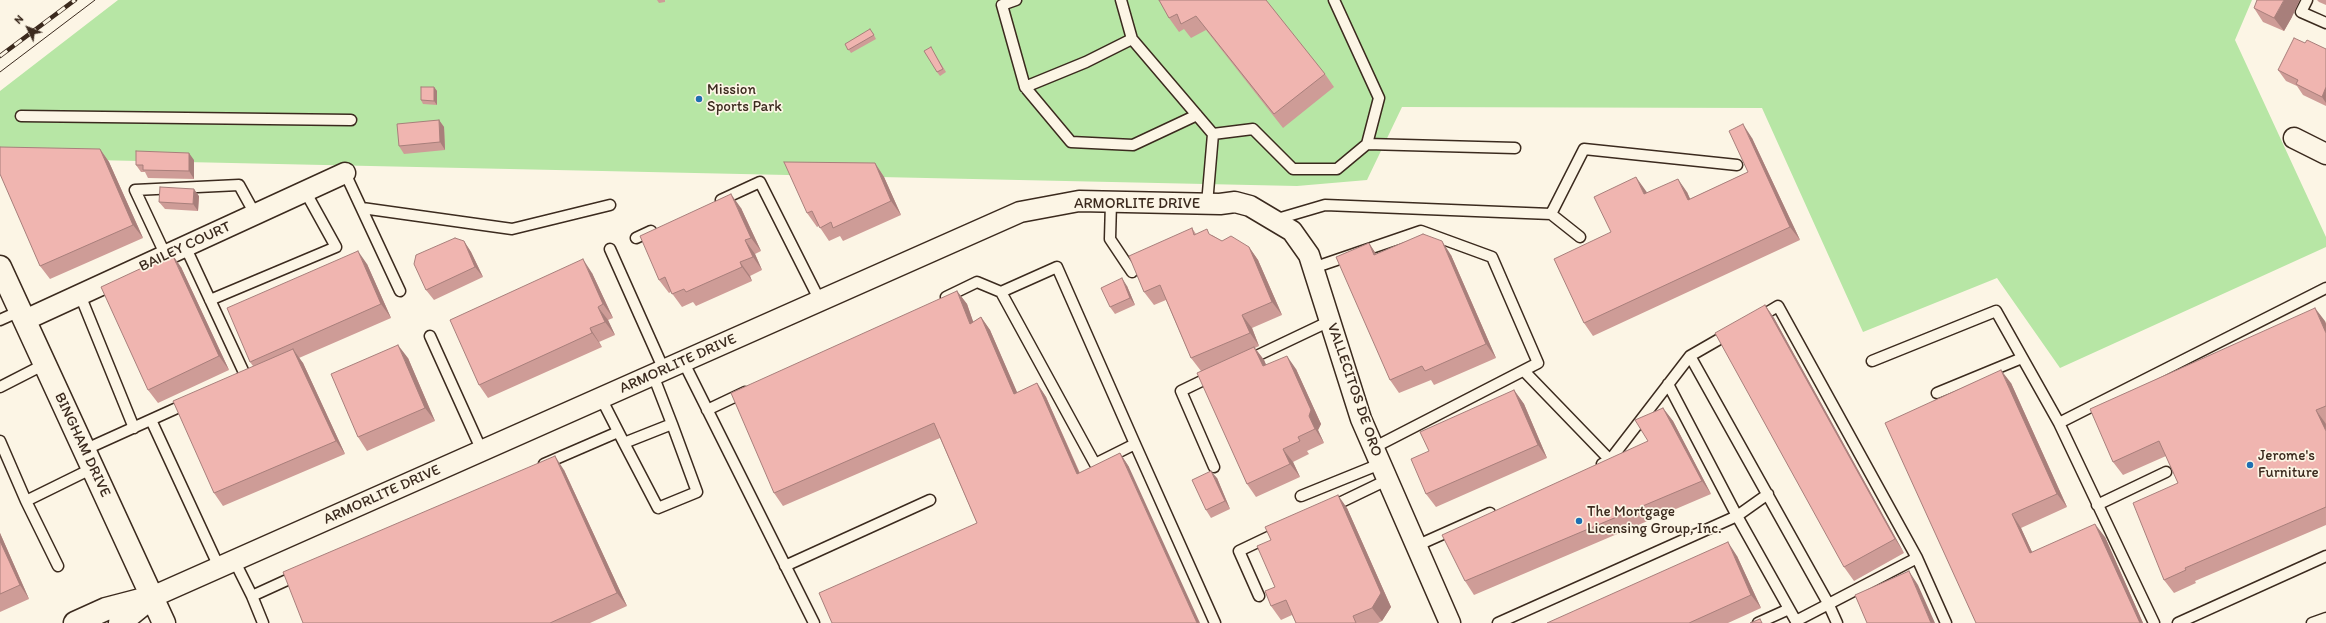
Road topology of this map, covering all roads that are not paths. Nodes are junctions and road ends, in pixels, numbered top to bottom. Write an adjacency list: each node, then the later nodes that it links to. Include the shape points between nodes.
1 (1016, 0): 7 (lane, via 1002,5)
2 (1121, 0): 6 (lane)
3 (1334, 0): 13 (lane, via 1380,98)
4 (2307, 0): 5 (lane, via 2301,12)
5 (2326, 23)
6 (1132, 39): 7 (lane, via 1086,62); 8 (lane)
7 (1025, 87): 8 (lane, via 1070,142 1133,144)
8 (1197, 115): 11 (lane)
9 (21, 116): 10 (lane)
10 (351, 120)
11 (1213, 134): 13 (lane, via 1253,129 1293,169 1337,170); 21 (lane)
12 (2294, 138): 15 (street)
13 (1367, 144): 14 (lane)
14 (1515, 148)
15 (2326, 154)
16 (1736, 165): 25 (lane, via 1584,149)
17 (345, 173): 18 (street, BAILEY COURT); 23 (lane)
18 (305, 191): 24 (street, BAILEY COURT); 40 (lane, via 336,247)
19 (1110, 202): 21 (street, ARMORLITE DRIVE); 35 (lane, via 1110,239); 41 (street, ARMORLITE DRIVE, via 1079,201 1020,212)
20 (712, 204): 41 (lane, via 760,182)
21 (1214, 204): 26 (street, VALLECITOS DE ORO, via 1235,202 1250,206)
22 (610, 205): 23 (lane, via 512,229)
23 (362, 208): 37 (lane)
24 (255, 214): 30 (street, BAILEY COURT); 32 (lane, via 239,185 135,190)
25 (1551, 214): 26 (lane, via 1325,205); 28 (lane)
26 (1274, 220): 34 (street, VALLECITOS DE ORO, via 1292,231 1309,255)
27 (664, 226): 29 (lane)
28 (1580, 237)
29 (636, 238)
30 (185, 246): 32 (street, BAILEY COURT); 40 (lane)
31 (610, 249): 57 (lane)
32 (166, 256): 39 (street, BAILEY COURT)
33 (0, 267): 43 (street, BINGHAM DRIVE)
34 (1313, 268): 45 (street, VALLECITOS DE ORO); 56 (lane, via 1421,231 1492,257 1538,363)
35 (1132, 272)
36 (2326, 288): 67 (lane)
37 (400, 292)
38 (1001, 292): 42 (lane, via 977,282); 73 (lane, via 1095,464); 73 (lane, via 1057,267)
39 (80, 295): 43 (street, BAILEY COURT); 69 (lane)
40 (210, 300): 58 (lane, via 246,378)
41 (820, 301): 51 (street, ARMORLITE DRIVE)
42 (934, 302)
43 (22, 315): 44 (lane); 53 (street, BINGHAM DRIVE)
44 (0, 320)
45 (1330, 321): 54 (lane); 77 (street, VALLECITOS DE ORO, via 1361,419)
46 (1751, 322): 93 (lane, via 1778,306)
47 (1737, 329): 49 (lane)
48 (430, 336): 74 (lane)
49 (1690, 356): 59 (lane); 82 (lane)
50 (2022, 358): 52 (lane, via 1996,311); 62 (lane); 67 (lane)
51 (683, 361): 57 (street, ARMORLITE DRIVE); 65 (lane)
52 (1872, 361)
53 (45, 364): 61 (lane); 75 (street, BINGHAM DRIVE)
54 (1238, 365)
55 (1223, 371): 79 (lane, via 1181,391)
56 (1524, 371): 76 (lane); 77 (lane)
57 (658, 372): 63 (street, ARMORLITE DRIVE); 68 (lane)
58 (231, 384)
59 (1668, 384): 76 (lane); 89 (lane)
60 (757, 386): 65 (lane)
61 (0, 387)
62 (1937, 393)
63 (601, 398): 70 (lane); 74 (street, ARMORLITE DRIVE)
64 (194, 400): 66 (lane)
65 (707, 410): 96 (lane)
66 (151, 420): 69 (lane); 94 (lane)
67 (2059, 423): 86 (lane)
68 (672, 424): 72 (lane); 72 (lane, via 697,492 658,508)
69 (134, 428): 75 (lane)
70 (618, 432): 72 (lane); 80 (lane)
71 (0, 441): 85 (lane)
72 (624, 444)
73 (1135, 444): 111 (lane)
74 (482, 451): 94 (street, ARMORLITE DRIVE)
75 (89, 459): 85 (lane); 100 (street, BINGHAM DRIVE)
76 (1610, 460): 78 (lane)
77 (1380, 464): 83 (lane); 88 (lane); 91 (street, VALLECITOS DE ORO)
78 (1596, 466)
79 (1214, 467)
80 (533, 469)
81 (2166, 472): 86 (lane)
82 (1768, 494): 89 (lane); 101 (lane)
83 (1301, 496)
84 (930, 500): 96 (lane)
85 (26, 501): 95 (lane)
86 (2098, 505): 116 (lane)
87 (1502, 508): 91 (lane)
88 (1324, 510)
89 (1738, 516): 102 (lane); 104 (lane)
90 (1288, 527): 99 (lane, via 1239,551)
91 (1416, 546): 112 (street, VALLECITOS DE ORO)
92 (2326, 556): 117 (lane)
93 (1917, 558): 101 (lane); 115 (lane)
94 (226, 564): 98 (lane); 100 (street, ARMORLITE DRIVE)
95 (58, 566)
96 (785, 566): 110 (lane)
97 (308, 571): 98 (lane)
98 (252, 596): 109 (lane)
99 (1259, 596)
100 (152, 597): 106 (street, ARMORLITE DRIVE, via 106,609); 107 (street, ARMORLITE DRIVE); 108 (street, BINGHAM DRIVE)
101 (1828, 603): 105 (lane); 114 (lane)
102 (1789, 609): 105 (lane); 113 (lane)
103 (2326, 618): 118 (lane)
104 (1505, 622)
105 (1796, 622)
106 (75, 623)
107 (120, 623)
108 (164, 623)
109 (263, 623)
110 (814, 623)
111 (1215, 623)
112 (1449, 623)
113 (1758, 623)
114 (1838, 623)
115 (1946, 623)
116 (2154, 623)
117 (2178, 623)
118 (2312, 623)

